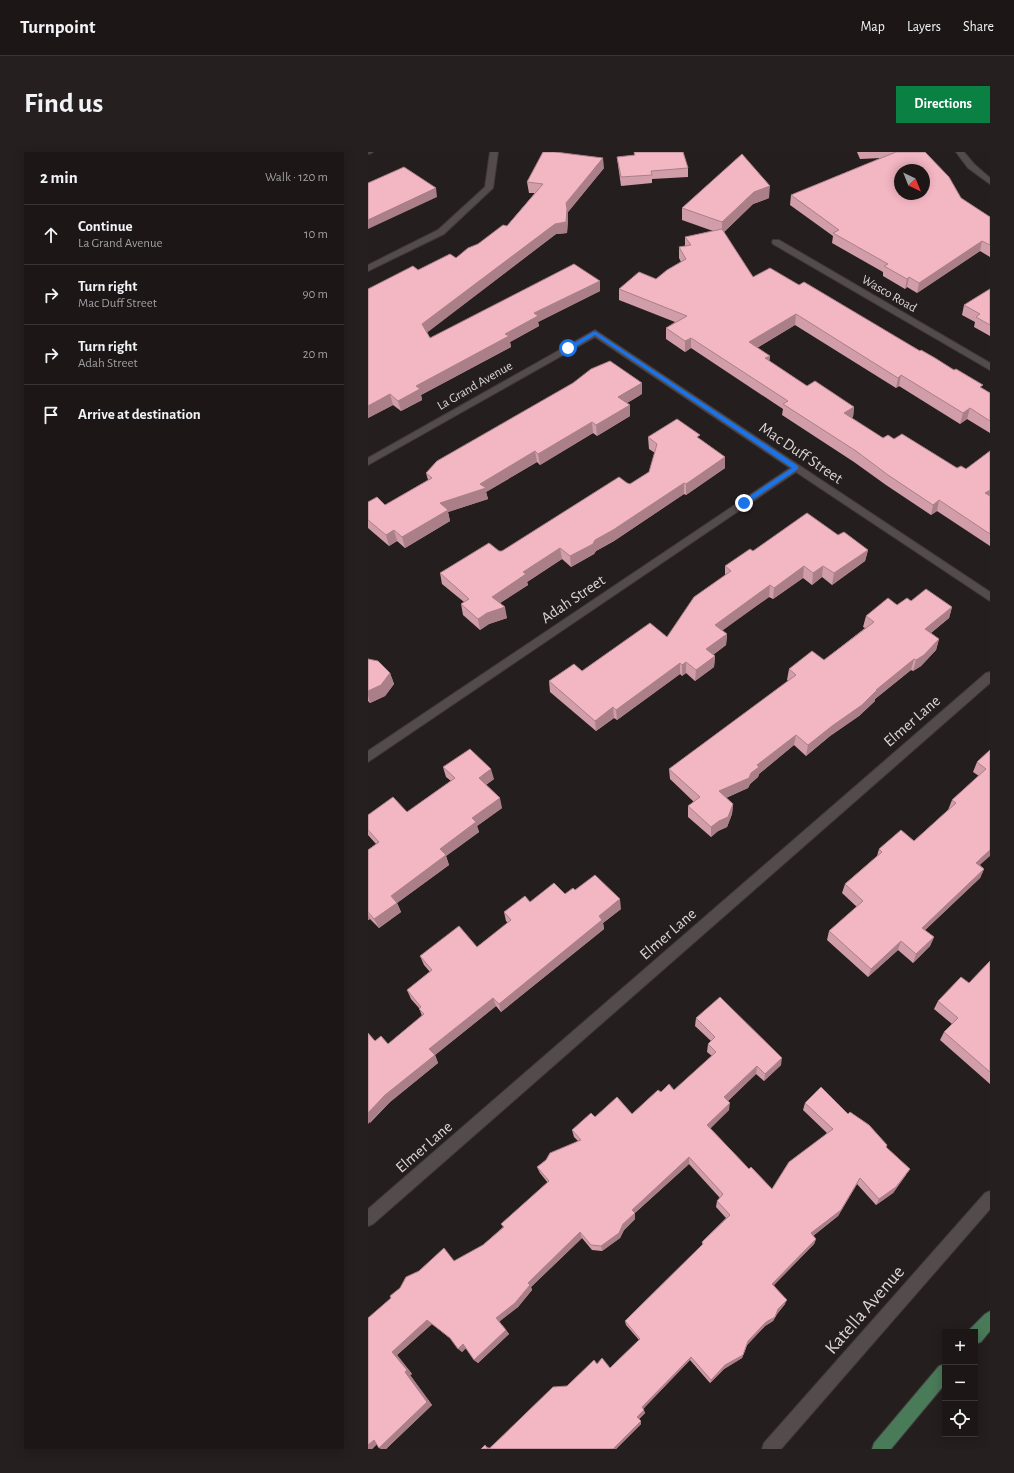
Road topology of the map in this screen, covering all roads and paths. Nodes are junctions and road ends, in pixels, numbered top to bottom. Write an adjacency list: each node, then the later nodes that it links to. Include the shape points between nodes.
1 (494, 152): 5 (street, via 489,188 441,232)
2 (960, 152): 3 (street, via 971,166)
3 (990, 182)
4 (776, 242): 7 (street, Wasco Road)
5 (368, 268)
6 (595, 333): 8 (street, La Grand Avenue); 9 (street, Mac Duff Street)
7 (990, 367)
8 (368, 462)
9 (796, 468): 10 (street, Mac Duff Street); 12 (street, Adah Street)
10 (990, 597)
11 (990, 676): 14 (street, Elmer Lane)
12 (368, 758)
13 (990, 1198): 18 (street, Katella Avenue)
14 (368, 1218)
15 (990, 1319): 16 (main road)
16 (978, 1333)
17 (942, 1376): 19 (main road)
18 (770, 1449)
19 (880, 1449)

